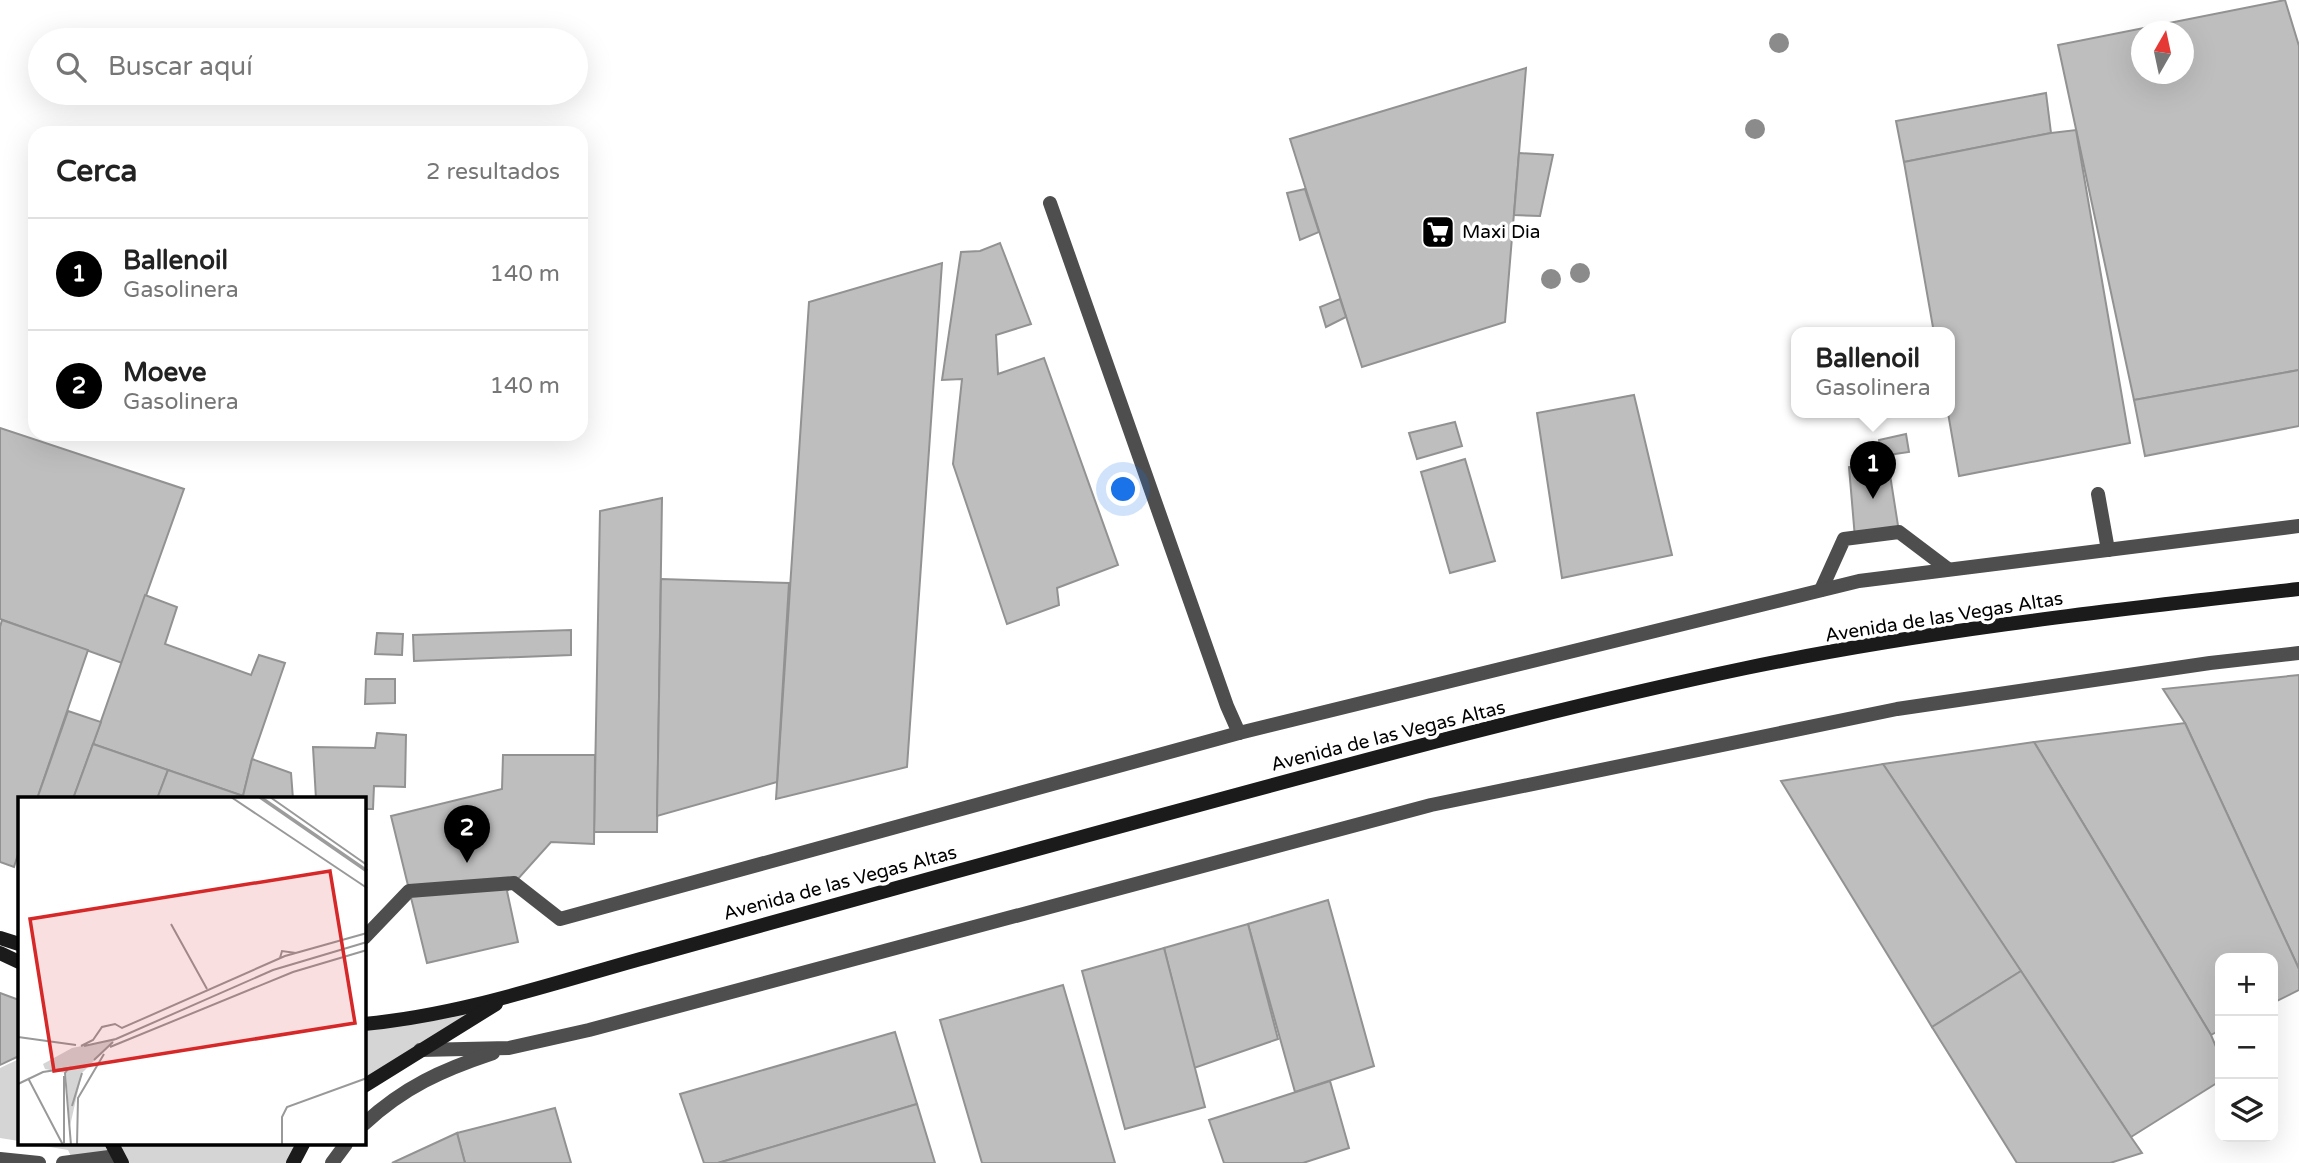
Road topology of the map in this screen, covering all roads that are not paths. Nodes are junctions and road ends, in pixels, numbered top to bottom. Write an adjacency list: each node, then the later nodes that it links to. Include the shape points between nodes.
1 (1050, 203): 9 (street)
2 (2098, 494): 4 (street)
3 (2299, 526): 4 (street)
4 (2108, 550): 5 (street)
5 (1948, 569): 7 (street); 7 (street, via 1899,532 1844,539)
6 (2299, 589): 15 (main road, Avenida de las Vegas Altas, via 1873,646 1624,695 1213,801)
7 (1821, 590): 9 (street)
8 (2299, 653): 17 (street, via 1897,709 1431,805)
9 (1239, 733): 10 (street, via 560,919 514,883 409,891)
10 (366, 936)
11 (0, 938): 12 (main road)
12 (18, 944)
13 (0, 953): 14 (main road)
14 (18, 962)
15 (504, 999): 16 (main road, Avenida de las Vegas Altas); 18 (main road, Avenida de las Vegas Altas)
16 (366, 1024)
17 (509, 1048): 18 (street); 20 (street, via 420,1082)
18 (420, 1050): 19 (main road, Avenida de las Vegas Altas)
19 (366, 1085)
20 (366, 1122)
21 (302, 1146): 27 (main road)
22 (345, 1146): 28 (street)
23 (115, 1157): 26 (street)
24 (0, 1159): 25 (street)
25 (39, 1163)
26 (63, 1163)
27 (293, 1163)
28 (332, 1163)

